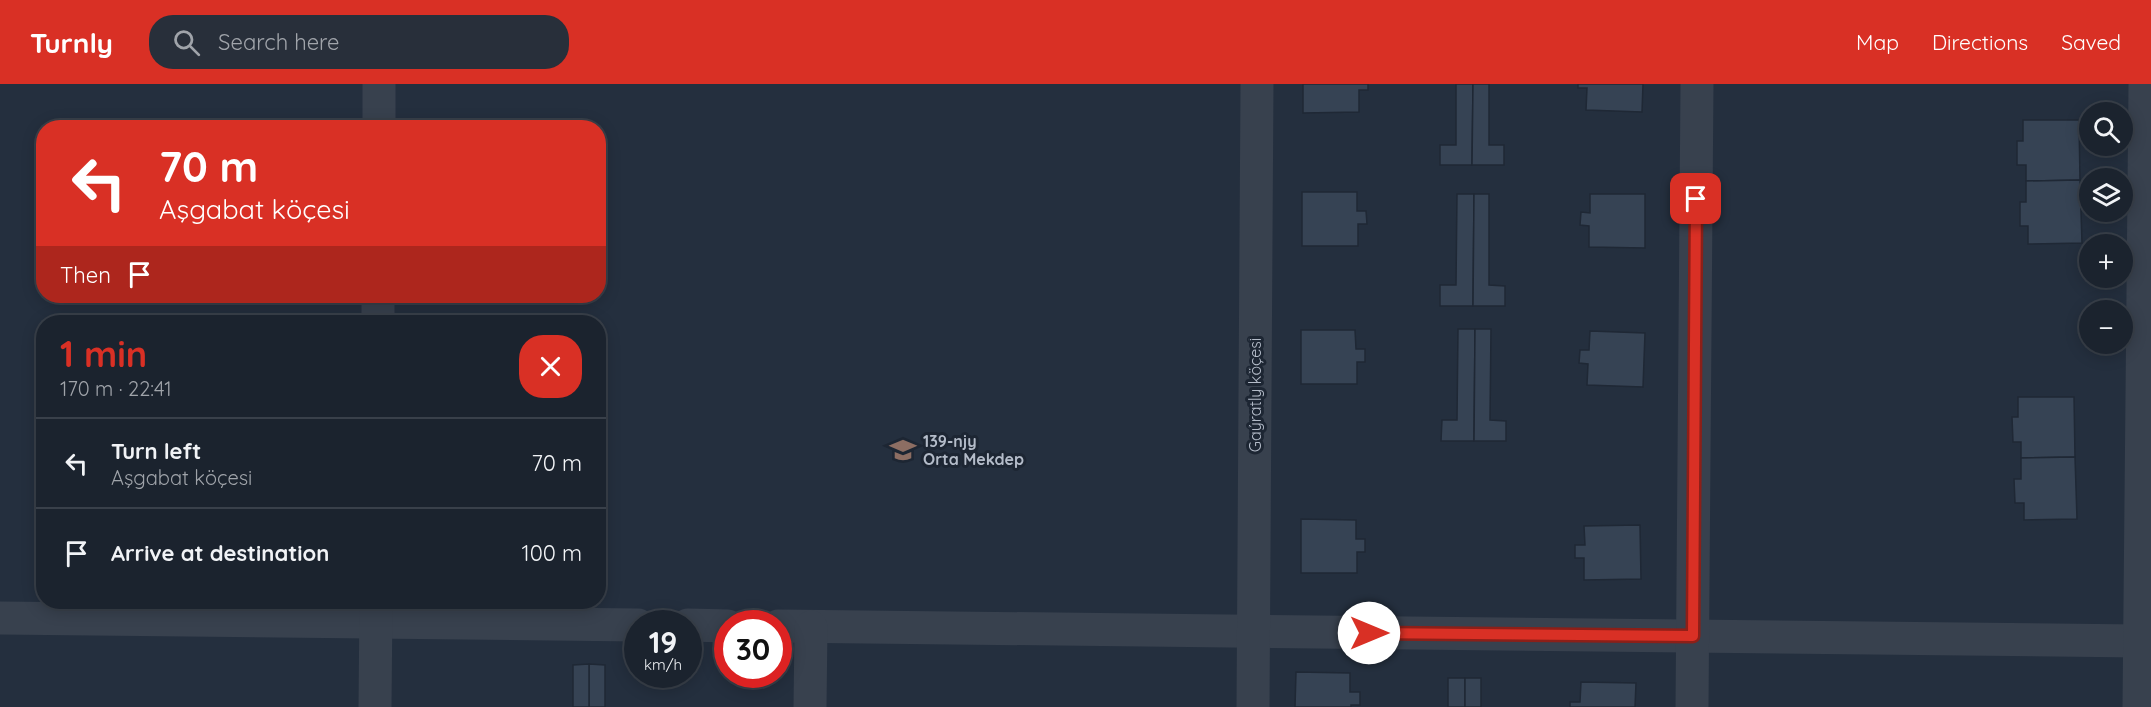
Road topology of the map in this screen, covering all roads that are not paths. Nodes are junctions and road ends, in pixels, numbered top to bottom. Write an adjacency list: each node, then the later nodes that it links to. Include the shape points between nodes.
1 (379, 84): 5 (street)
2 (1257, 84): 11 (street, Gaýratly köçesi)
3 (1697, 84): 12 (street)
4 (2145, 84): 13 (street)
5 (379, 120)
6 (376, 612): 7 (street); 8 (street); 14 (street)
7 (0, 618)
8 (624, 624)
9 (792, 626): 10 (street)
10 (811, 627): 11 (street); 15 (street)
11 (1253, 632): 12 (street); 16 (street, Gaýratly köçesi)
12 (1693, 636): 13 (street); 17 (street)
13 (2140, 641): 18 (street)
14 (375, 707)
15 (810, 707)
16 (1253, 707)
17 (1692, 707)
18 (2139, 707)

